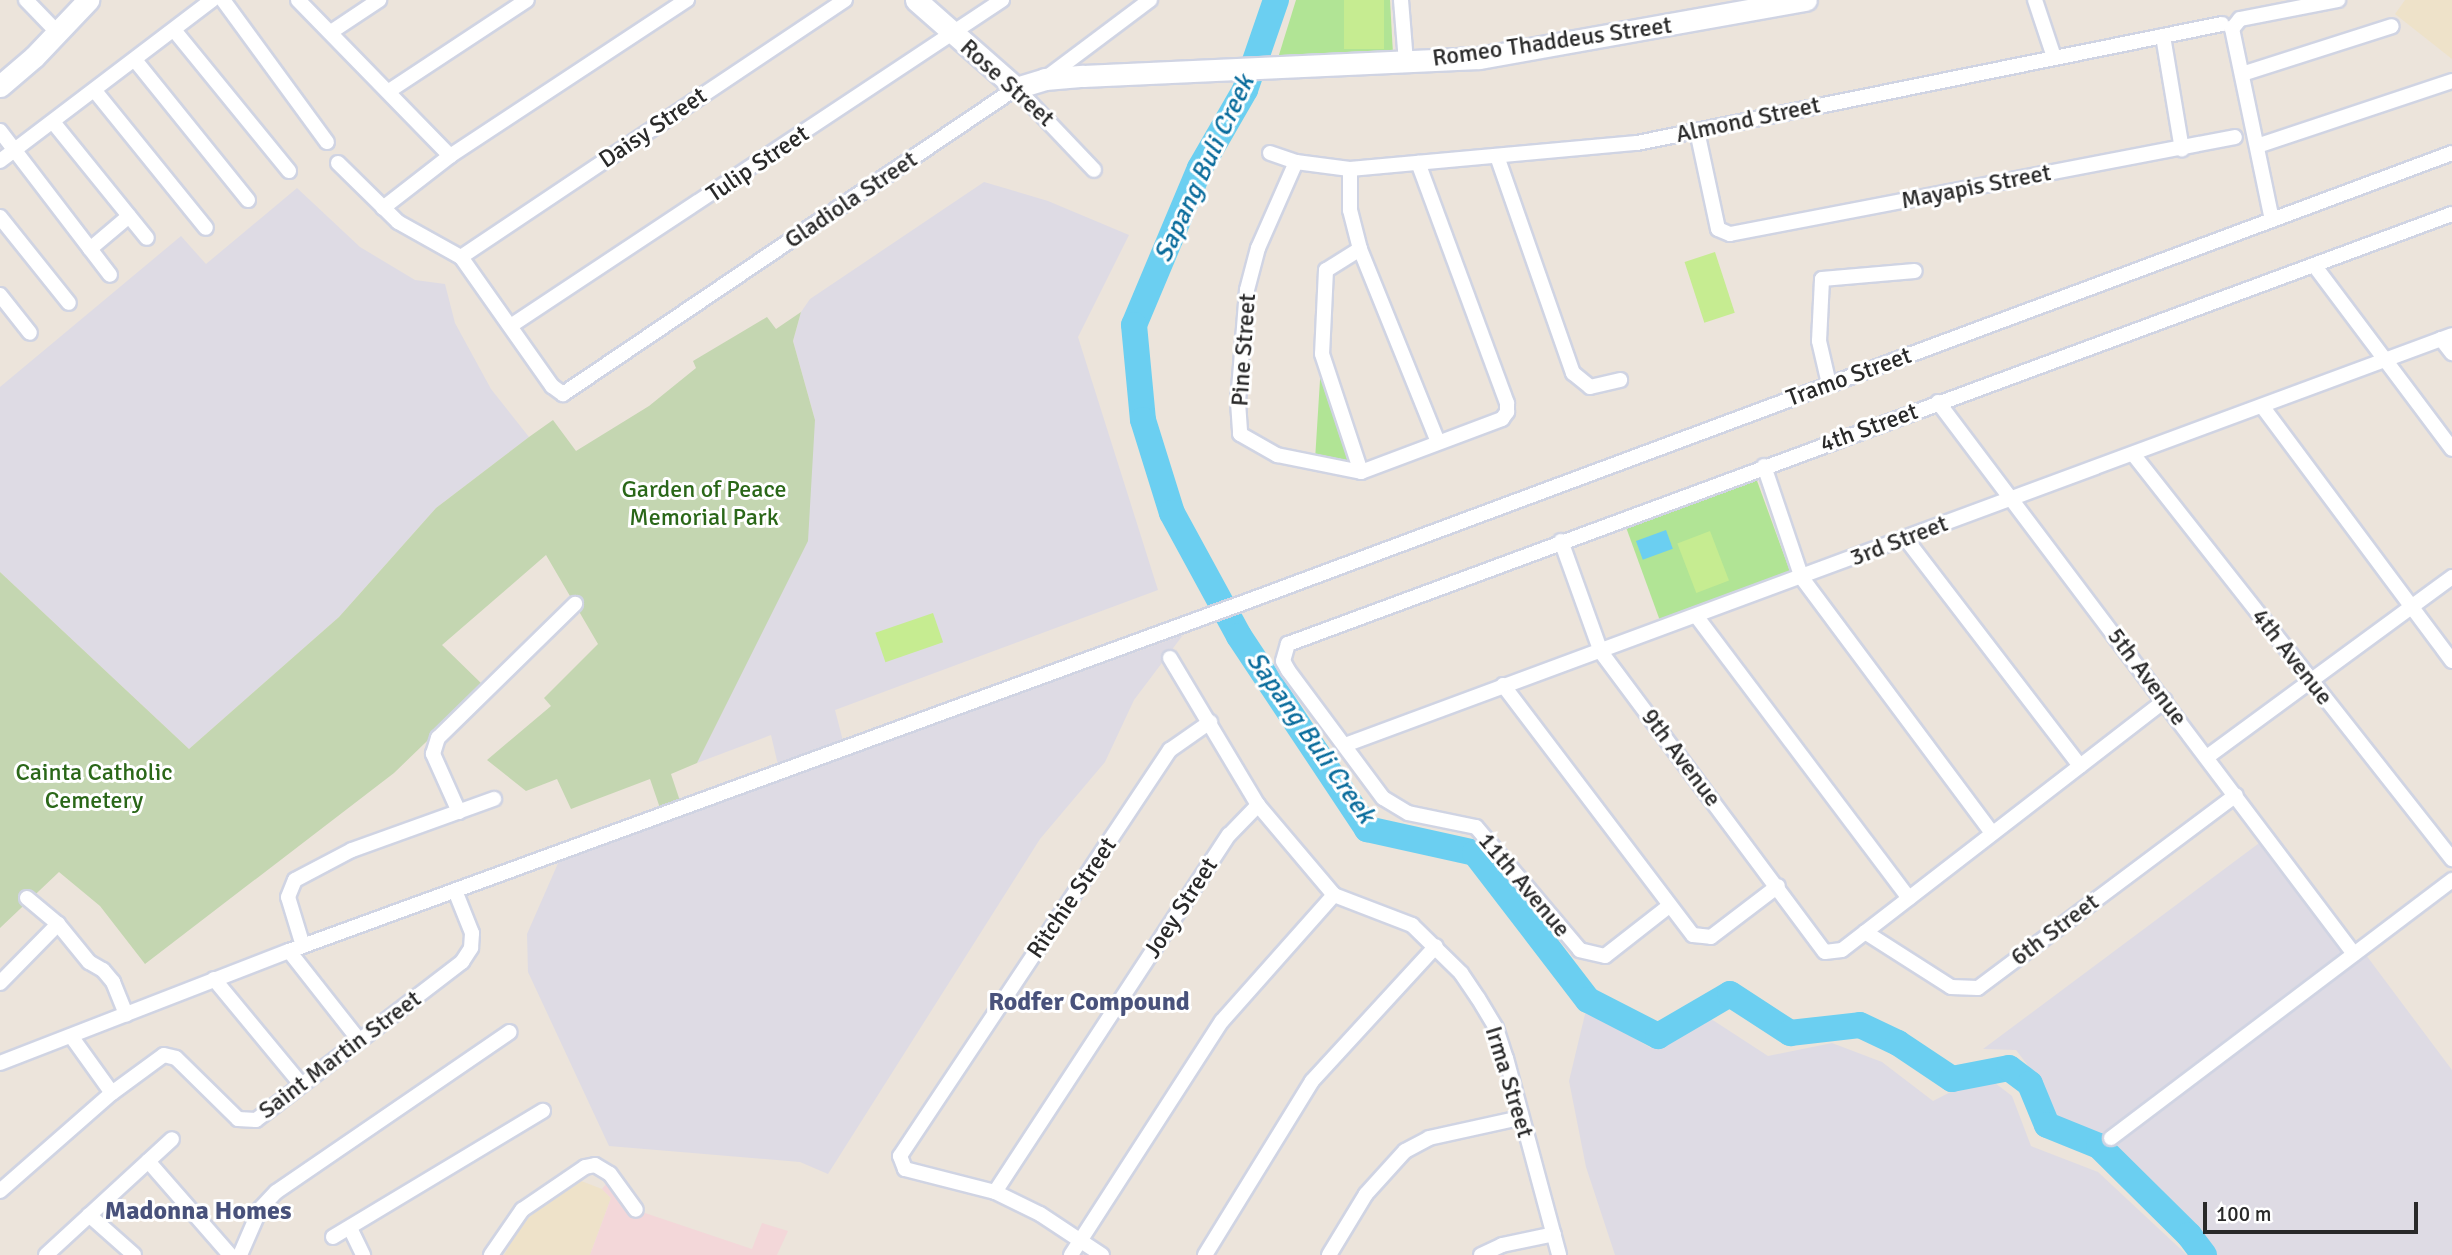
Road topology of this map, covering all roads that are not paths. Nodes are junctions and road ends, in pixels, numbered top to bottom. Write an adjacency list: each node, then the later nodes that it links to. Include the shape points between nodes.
1 (26, 0): 21 (street)
2 (88, 0): 21 (street)
3 (212, 0): 20 (street)
4 (223, 0): 39 (street)
5 (298, 0): 22 (street)
6 (379, 0): 22 (street)
7 (527, 0): 34 (street)
8 (687, 0): 45 (street)
9 (845, 0): 64 (street, Daisy Street)
10 (916, 0): 23 (street, Rose Street)
11 (1002, 0): 23 (street, Tulip Street)
12 (1150, 0): 29 (street, Gladiola Street)
13 (1401, 0): 27 (street)
14 (1806, 0): 27 (street, Romeo Thaddeus Street, via 1479,58)
15 (2035, 0): 25 (street)
16 (2338, 0): 17 (street)
17 (2319, 1): 28 (street, via 2240,19 2232,29)
18 (2222, 24): 24 (street, Almond Street)
19 (2392, 26): 28 (street)
20 (174, 30): 26 (street); 53 (street)
21 (57, 32): 31 (street)
22 (331, 32): 34 (street)
23 (953, 34): 32 (street, Rose Street); 70 (street, Tulip Street)
24 (2163, 36): 25 (street, Almond Street); 42 (street)
25 (2054, 57): 37 (street, Almond Street)
26 (135, 60): 33 (street); 54 (street)
27 (1406, 62): 29 (street, Romeo Thaddeus Street)
28 (2242, 74): 40 (street)
29 (1045, 79): 32 (street, Gladiola Street)
30 (2452, 81): 40 (street)
31 (0, 86)
32 (1016, 88): 52 (street, Rose Street); 70 (street, Gladiola Street, via 571,392 563,394 552,386)
33 (95, 91): 35 (street); 60 (street)
34 (390, 91): 45 (street)
35 (53, 122): 41 (street); 57 (street)
36 (0, 131): 41 (street)
37 (1697, 131): 42 (street, Mayapis Street, via 1718,229 1730,234); 46 (street, Almond Street, via 1637,143)
38 (2235, 137): 42 (street, Mayapis Street)
39 (327, 142)
40 (2258, 146): 59 (street)
41 (15, 149): 47 (street); 62 (street)
42 (2182, 149)
43 (1269, 153): 48 (street, Almond Street)
44 (2452, 153): 59 (street, Tramo Street)
45 (450, 156): 55 (street)
46 (1498, 159): 50 (street, Almond Street); 75 (street, via 1573,373 1590,387)
47 (0, 161)
48 (1296, 162): 51 (street, Almond Street); 83 (street, Pine Street, via 1258,248 1247,290 1238,402 1240,434 1277,455)
49 (338, 163): 55 (street)
50 (1418, 163): 51 (street, Almond Street); 79 (street, via 1507,403 1502,419)
51 (1350, 169): 63 (street, via 1350,210)
52 (1094, 170)
53 (289, 171)
54 (248, 200)
55 (383, 208): 64 (street, via 398,222)
56 (2452, 214): 65 (street, 4th Street)
57 (129, 216): 61 (street); 62 (street)
58 (0, 217): 69 (street)
59 (2272, 220): 76 (street, Tramo Street)
60 (206, 228)
61 (147, 238)
62 (90, 249): 67 (street)
63 (1360, 249): 79 (street); 83 (street, via 1326,270 1322,354)
64 (461, 257): 70 (street)
65 (2314, 265): 74 (street); 77 (street, 4th Street)
66 (1915, 271): 76 (street, via 1822,279 1819,341)
67 (110, 275)
68 (0, 295): 71 (street)
69 (69, 303)
70 (512, 325)
71 (30, 332)
72 (2447, 337): 73 (street); 74 (street, 3rd Street)
73 (2452, 353)
74 (2384, 360): 78 (street, 3rd Street); 80 (street)
75 (1620, 380)
76 (1829, 384): 111 (street, Tramo Street)
77 (1938, 402): 82 (street, 4th Street); 84 (street, 5th Avenue)
78 (2262, 406): 81 (street, 3rd Street); 90 (street)
79 (1438, 442): 83 (street)
80 (2452, 449)
81 (2133, 454): 84 (street, 3rd Street); 96 (street, 4th Avenue)
82 (1764, 466): 86 (street, 4th Street); 88 (street)
83 (1362, 472)
84 (2013, 498): 85 (street, 3rd Street); 98 (street, 5th Avenue)
85 (1906, 539): 88 (street, 3rd Street); 102 (street)
86 (1561, 541): 92 (street, 4th Street); 93 (street, 9th Avenue)
87 (2452, 577): 90 (street)
88 (1802, 578): 91 (street, 3rd Street); 107 (street)
89 (575, 604): 106 (street, via 438,738 433,754)
90 (2411, 608): 95 (street); 96 (street)
91 (1697, 617): 93 (street, 3rd Street); 114 (street)
92 (1287, 644): 100 (street, 11th Avenue, via 1283,661 1288,670)
93 (1601, 652): 97 (street, 3rd Street); 110 (street, 9th Avenue)
94 (1170, 658): 99 (street, Irma Street)
95 (2452, 661)
96 (2311, 682): 101 (street); 108 (street, 4th Avenue)
97 (1503, 685): 100 (street, 3rd Street); 115 (street)
98 (2165, 700): 101 (street, 5th Avenue); 102 (street)
99 (1210, 722): 105 (street, Irma Street); 136 (street, Ritchie Street, via 1169,753 900,1156 905,1169)
100 (1345, 745): 115 (street, 11th Avenue, via 1383,798 1408,813 1476,827 1588,955 1605,956)
101 (2207, 757): 103 (street, 5th Avenue)
102 (2080, 766): 107 (street)
103 (2236, 795): 117 (street, 6th Street, via 1978,988 1951,987); 120 (street, 5th Avenue)
104 (494, 799): 106 (street)
105 (1258, 804): 112 (street, Irma Street); 136 (street, Joey Street, via 1229,835)
106 (459, 812): 119 (street, via 352,850 295,880 288,897)
107 (1992, 833): 114 (street)
108 (2452, 859)
109 (2452, 880): 120 (street)
110 (1778, 886): 115 (street, via 1705,938 1693,935); 117 (street, 9th Avenue, via 1819,947 1833,954)
111 (456, 893): 119 (street, Tramo Street); 126 (street, Saint Martin Street, via 472,933 462,962)
112 (1334, 895): 118 (street, Irma Street, via 1412,925); 142 (street, via 1222,1021)
113 (27, 898): 116 (street)
114 (1909, 898): 117 (street)
115 (1669, 906)
116 (58, 924): 122 (street); 123 (street, via 89,962 113,982)
117 (1865, 932)
118 (1436, 946): 131 (street, Irma Street, via 1461,973 1496,1028); 151 (street, via 1312,1081)
119 (296, 948): 121 (street, Tramo Street); 126 (street)
120 (2354, 954): 132 (street)
121 (214, 979): 123 (street, Tramo Street); 128 (street)
122 (0, 983)
123 (126, 1015): 125 (street, Tramo Street)
124 (510, 1032): 146 (street, via 276,1192 260,1209)
125 (71, 1036): 127 (street, Tramo Street); 129 (street)
126 (359, 1040): 128 (street, Saint Martin Street)
127 (0, 1063)
128 (300, 1083): 129 (street, Saint Martin Street, via 250,1122 237,1119 172,1055 158,1058)
129 (112, 1093): 135 (street, Saint Martin Street)
130 (542, 1111): 139 (street)
131 (1520, 1118): 140 (street, Irma Street); 152 (street, via 1429,1138 1405,1151 1366,1194)
132 (2111, 1138)
133 (172, 1139): 134 (street)
134 (148, 1161): 138 (street); 145 (street)
135 (0, 1191)
136 (995, 1192): 142 (street)
137 (636, 1210): 148 (street, via 610,1174 595,1165 585,1167 522,1210)
138 (89, 1214): 143 (street); 144 (street)
139 (350, 1228): 141 (street); 147 (street)
140 (1554, 1234): 153 (street, via 1502,1244); 154 (street, Irma Street)
141 (333, 1237)
142 (1080, 1241): 149 (street); 150 (street)
143 (46, 1255)
144 (134, 1255)
145 (230, 1255)
146 (240, 1255)
147 (363, 1255)
148 (491, 1255)
149 (1072, 1255)
150 (1102, 1255)
151 (1205, 1255)
152 (1329, 1255)
153 (1482, 1255)
154 (1559, 1255)

